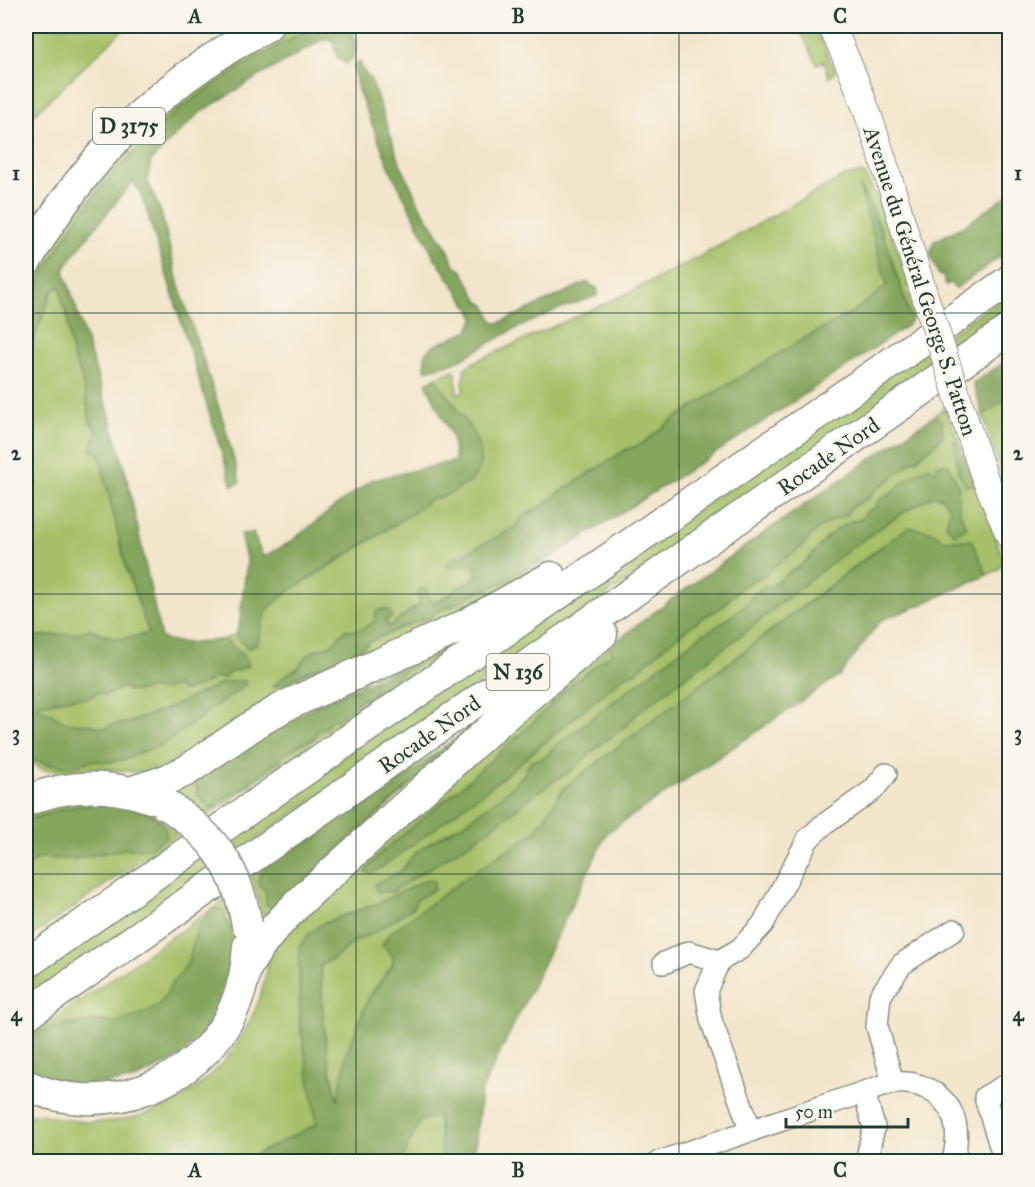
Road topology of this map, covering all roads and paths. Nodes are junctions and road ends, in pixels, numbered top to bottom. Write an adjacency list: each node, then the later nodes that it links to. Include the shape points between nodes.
1 (267, 26): 3 (highway, D 3175, via 185,78 127,129 76,186)
2 (831, 26): 8 (main road, Avenue du Général George S. Patton, bridge, via 864,106 967,426)
3 (26, 261)
4 (1010, 280): 7 (highway, Rocade Nord / N 136)
5 (1010, 329): 6 (highway, Rocade Nord / N 136)
6 (984, 347): 18 (highway, via 621,618 499,722 280,921); 19 (highway, Rocade Nord / N 136)
7 (884, 368): 12 (highway, via 512,600 285,706 186,771); 17 (highway, Rocade Nord / N 136)
8 (1010, 537)
9 (886, 774): 15 (street, via 873,790 808,839 763,924 740,949)
10 (26, 775): 11 (highway, via 43,785)
11 (64, 789): 12 (highway, via 87,786); 13 (highway)
12 (133, 791): 18 (highway, bridge, via 185,817 222,856 244,904)
13 (26, 801)
14 (954, 930): 20 (street, via 902,964 880,996 877,1026)
15 (719, 961): 16 (street, via 689,952); 24 (street, via 706,991 711,1020)
16 (664, 963)
17 (26, 964)
18 (247, 967): 23 (highway, via 238,999 223,1028 194,1062 176,1075 114,1098 92,1100)
19 (26, 1015)
20 (893, 1083): 22 (street); 27 (street, via 926,1087 944,1101 956,1126)
21 (1010, 1083): 28 (street, via 985,1097)
22 (864, 1092): 24 (street); 26 (street, via 874,1127)
23 (33, 1093)
24 (751, 1131): 25 (street)
25 (659, 1161)
26 (866, 1161)
27 (953, 1161)
28 (1005, 1161)

